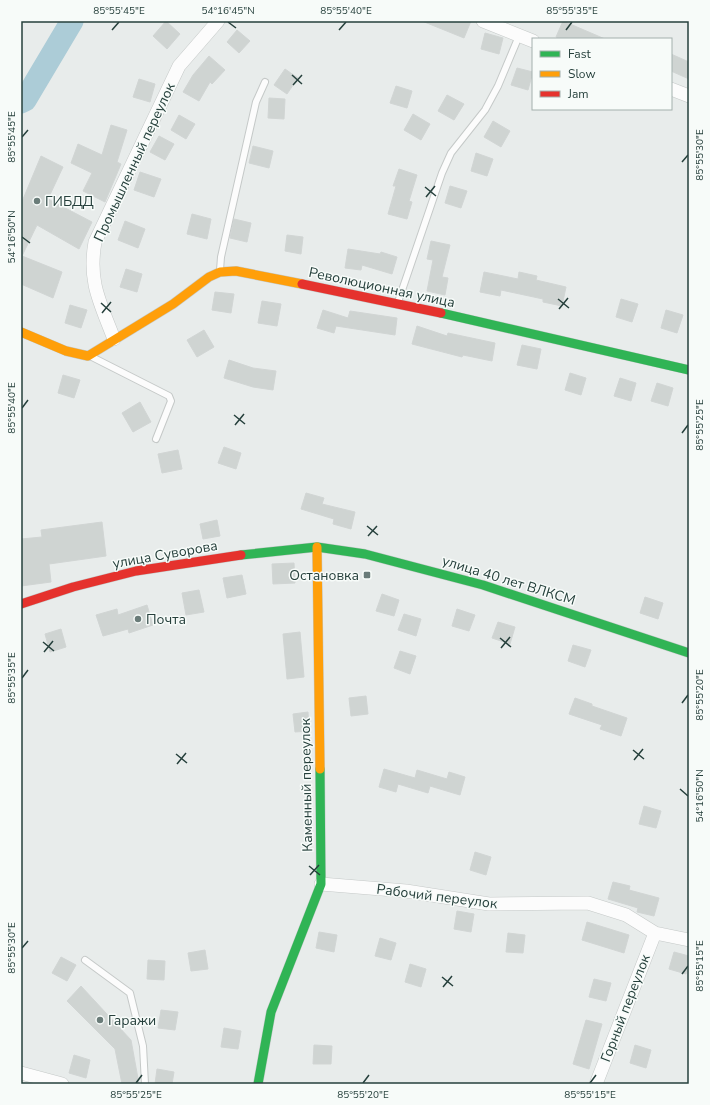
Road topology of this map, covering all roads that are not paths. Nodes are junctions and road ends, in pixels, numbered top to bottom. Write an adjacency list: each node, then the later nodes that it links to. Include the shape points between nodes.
1 (218, 21): 11 (street, Промышленный переулок, via 179,66 95,242 92,262 94,287)
2 (483, 21): 3 (street)
3 (519, 36): 4 (street); 9 (lane, via 485,110 451,153)
4 (532, 41)
5 (265, 82): 8 (lane, via 256,102 221,257)
6 (672, 89): 7 (street)
7 (689, 96)
8 (220, 272): 9 (street, Революционная улица, via 236,271); 11 (street, Революционная улица)
9 (398, 303): 13 (street, Революционная улица)
10 (21, 332): 12 (street, via 66,351)
11 (114, 339): 12 (street, Революционная улица)
12 (88, 356): 14 (lane, via 169,396 170,401)
13 (689, 370)
14 (156, 439)
15 (317, 547): 16 (street, улица Суворова, via 277,550 136,571); 17 (street, улица 40 лет ВЛКСМ, via 365,554 483,585); 18 (street, Каменный переулок)
16 (21, 604)
17 (689, 653)
18 (321, 884): 19 (street, Рабочий переулок, via 406,891 489,904 588,903 626,915); 25 (street, Каменный переулок, via 271,1012)
19 (655, 932): 20 (street, Рабочий переулок); 26 (street, Горный переулок)
20 (689, 940)
21 (85, 960): 24 (lane, via 130,993 142,1046)
22 (21, 1073): 23 (street)
23 (62, 1084)
24 (145, 1084)
25 (258, 1084)
26 (596, 1084)

